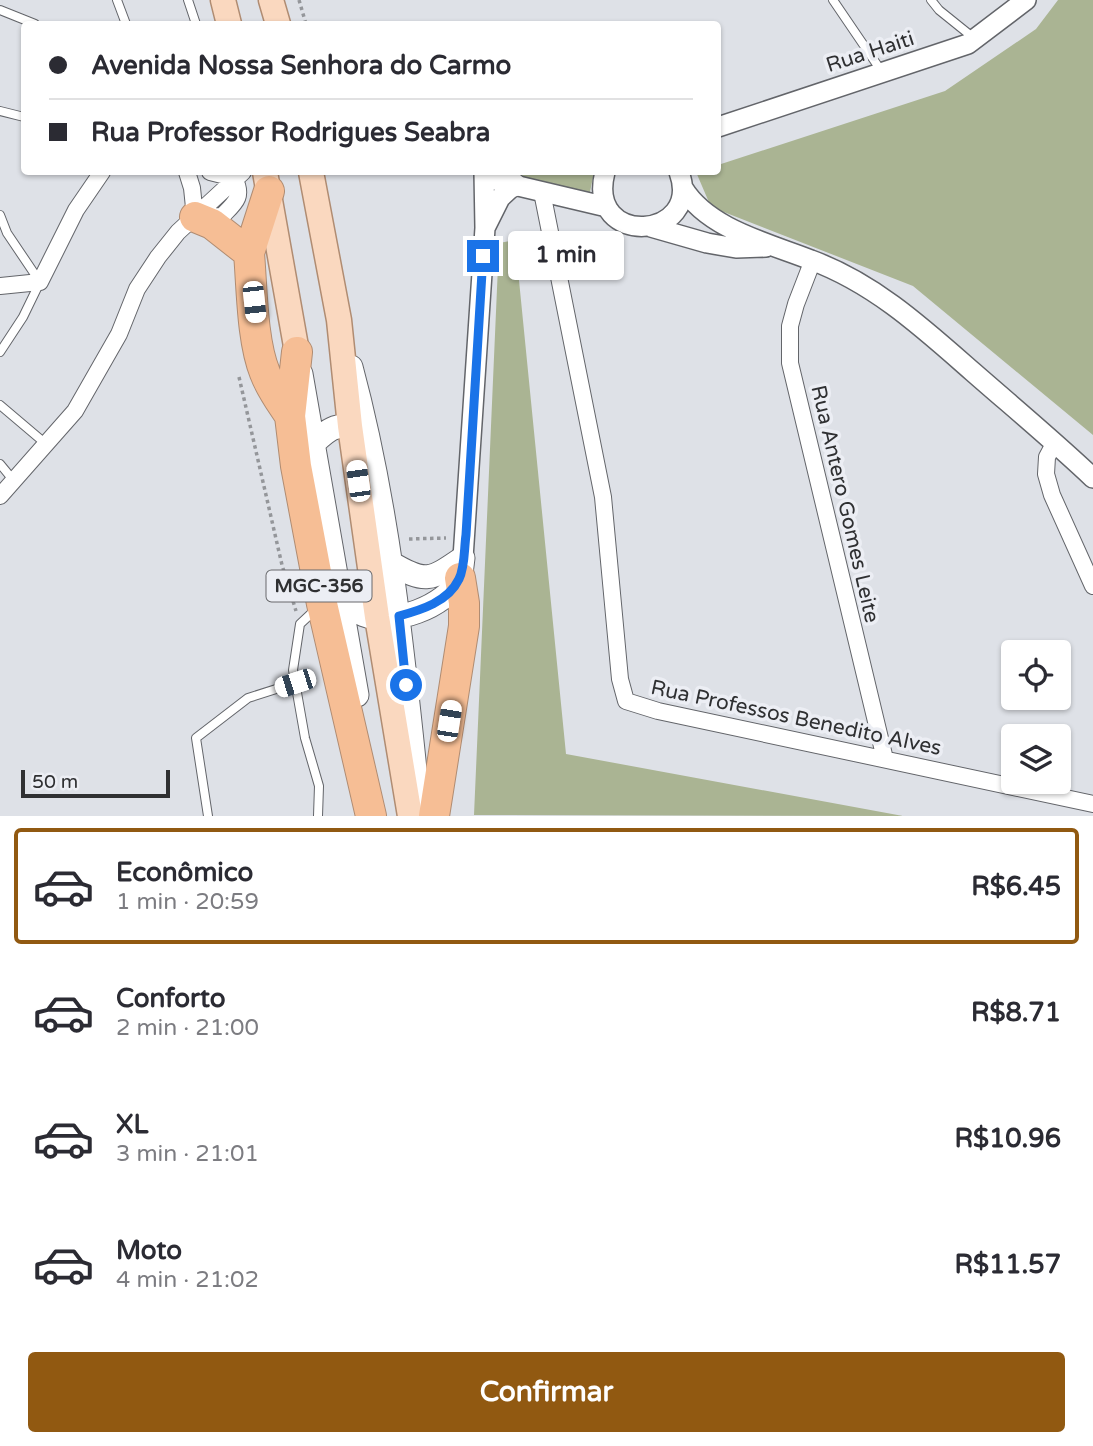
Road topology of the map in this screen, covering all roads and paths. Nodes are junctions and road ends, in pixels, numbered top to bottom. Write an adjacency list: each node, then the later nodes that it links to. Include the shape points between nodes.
1 (117, 0): 11 (lane)
2 (188, 0): 12 (lane)
3 (223, 0): 13 (main road)
4 (271, 0): 14 (main road)
5 (299, 0): 15 (path)
6 (833, 0): 17 (lane)
7 (931, 0): 16 (lane)
8 (1026, 0): 16 (street, Rua Haiti)
9 (0, 10): 10 (lane)
10 (28, 21)
11 (125, 21)
12 (195, 21)
13 (228, 21)
14 (277, 21)
15 (305, 21)
16 (975, 39): 17 (street, Rua Haiti)
17 (882, 72): 20 (street, Rua Haiti)
18 (0, 111): 19 (lane)
19 (21, 116)
20 (721, 126)
21 (100, 175): 40 (street, via 76,210)
22 (188, 175): 34 (street)
23 (239, 175): 34 (street, via 238,198 222,216)
24 (312, 175): 47 (main road, MGC-356)
25 (486, 175): 36 (street)
26 (491, 175): 30 (main road)
27 (605, 175): 32 (street)
28 (681, 180): 35 (street, via 674,213); 37 (street, via 697,208)
29 (267, 181): 38 (highway); 43 (main road, MGC-356)
30 (514, 185): 31 (street); 36 (street, via 500,198)
31 (542, 192): 32 (street); 64 (street, Rua Professos Benedito Alves, via 603,497 626,701)
32 (607, 207): 35 (street, via 626,225)
33 (0, 215): 40 (lane)
34 (195, 217): 38 (highway, via 212,224); 50 (street, via 178,232 137,289 99,373)
35 (652, 227): 37 (street, via 736,248)
36 (485, 228): 58 (street)
37 (774, 247): 39 (street)
38 (248, 253): 46 (highway, via 264,371)
39 (813, 260): 48 (street, via 890,302); 64 (street, Rua Antero Gomes Leite, via 790,326 790,363)
40 (40, 282): 41 (street); 42 (lane)
41 (0, 286)
42 (0, 352)
43 (297, 352): 46 (highway, MGC-356); 49 (main road, MGC-356)
44 (237, 373): 62 (path)
45 (0, 405): 50 (lane)
46 (290, 416): 60 (highway, MGC-356, via 296,466)
47 (360, 430): 49 (main road, via 338,426); 57 (main road, MGC-356); 61 (main road, MGC-356)
48 (1055, 442): 52 (street); 59 (street, via 1047,457 1046,474)
49 (313, 444): 60 (main road, MGC-356)
50 (46, 445): 53 (street)
51 (0, 464): 53 (lane)
52 (1093, 478)
53 (14, 482): 54 (street)
54 (0, 496)
55 (403, 539): 56 (path)
56 (431, 539)
57 (391, 563): 58 (main road, via 422,578); 61 (main road, MGC-356)
58 (461, 568): 61 (main road, via 450,591 437,602); 71 (highway, via 464,626)
59 (1093, 586)
60 (329, 593): 61 (main road, via 362,614); 62 (lane); 68 (highway, MGC-356)
61 (388, 617): 69 (main road, MGC-356); 70 (main road, MGC-356)
62 (299, 625): 63 (lane)
63 (295, 683): 66 (lane, via 248,698 196,738); 67 (lane, via 319,786)
64 (885, 759): 65 (street, Rua Professos Benedito Alves)
65 (1093, 804)
66 (208, 816)
67 (318, 816)
68 (374, 816)
69 (410, 816)
70 (419, 816)
71 (434, 816)

